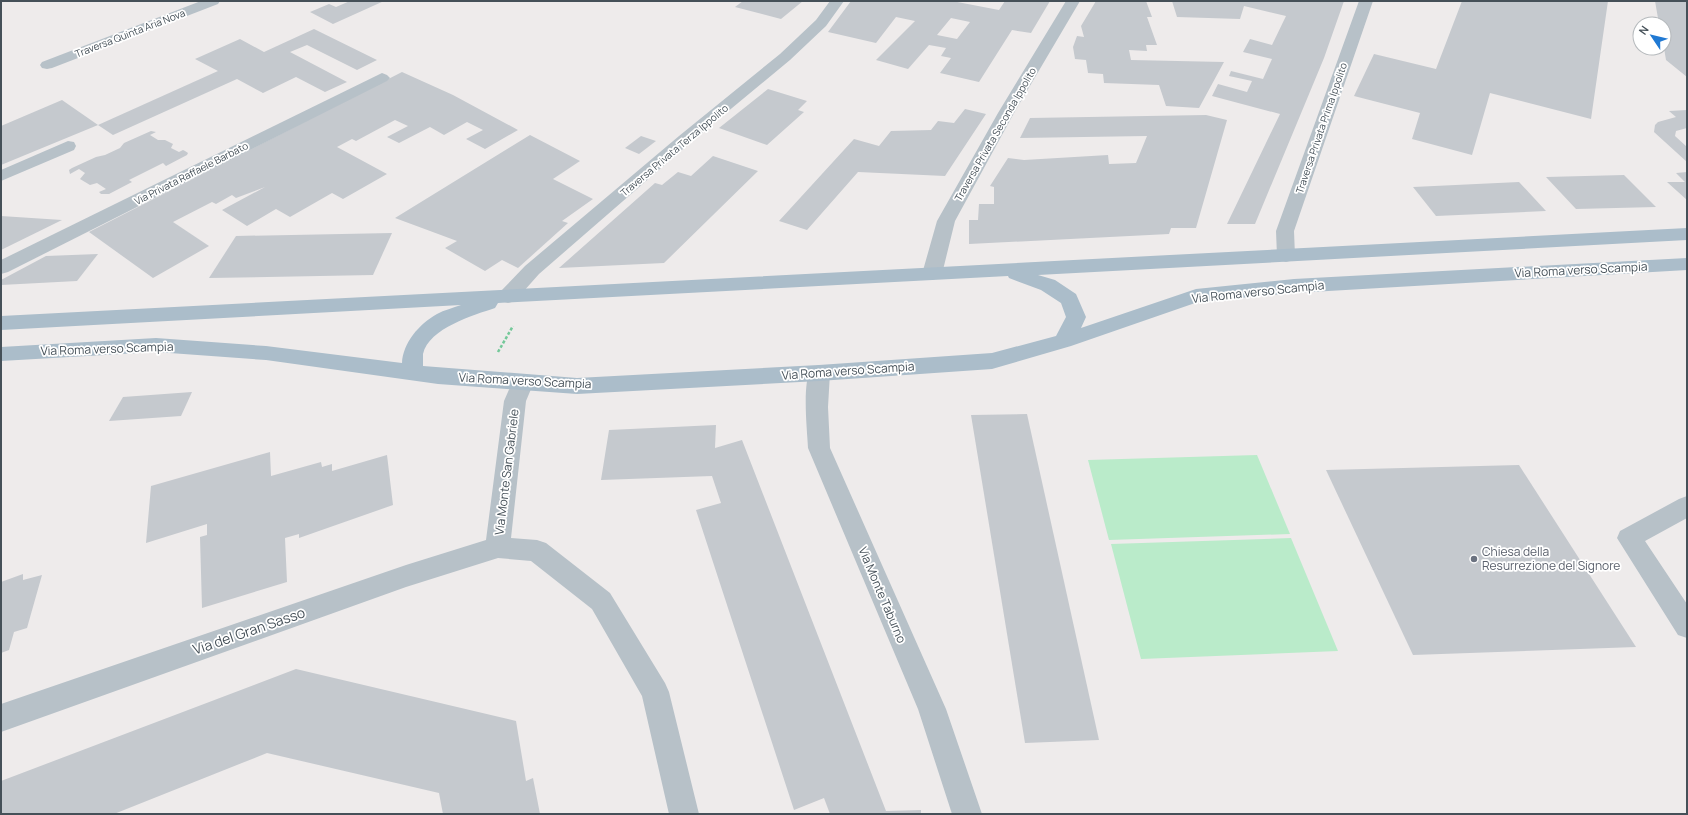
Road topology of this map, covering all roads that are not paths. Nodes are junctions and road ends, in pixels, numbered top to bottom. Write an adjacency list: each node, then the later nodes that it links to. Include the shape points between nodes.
1 (212, 1): 5 (street, Traversa Quinta Aria Nova)
2 (837, 1): 15 (street, Traversa Privata Terza Ippolito, via 821,23 785,57 532,270)
3 (1072, 1): 14 (street, Traversa Privata Seconda Ippolito, via 946,221)
4 (1366, 1): 10 (street, Traversa Privata Prima Ippolito, via 1285,231)
5 (47, 65)
6 (382, 78): 12 (street, Via Privata Raffaele Barbato)
7 (68, 146): 8 (street)
8 (1, 176)
9 (1687, 234): 10 (main road)
10 (1286, 256): 13 (main road)
11 (1687, 264): 17 (main road, Via Roma verso Scampia, via 1294,286 1196,296)
12 (1, 268)
13 (1006, 270): 14 (main road); 17 (main road, via 1048,285 1069,299 1076,318)
14 (932, 274): 15 (main road)
15 (508, 296): 16 (main road); 19 (main road, via 444,319 424,335 413,352)
16 (1, 323)
17 (1064, 341): 20 (main road, Via Roma verso Scampia, via 992,361)
18 (1, 354): 19 (main road, Via Roma verso Scampia, via 156,345 266,353)
19 (412, 372): 21 (main road, Via Roma verso Scampia)
20 (818, 373): 21 (main road, Via Roma verso Scampia, via 577,386); 27 (street, Via Monte Taburno, via 819,448 932,709)
21 (523, 382): 23 (street, Via Monte San Gabriele, via 515,401)
22 (1687, 506): 24 (street, via 1630,538)
23 (498, 547): 25 (street, Via del Gran Sasso, via 406,576); 26 (street, Via Monte San Gabriele, via 538,551 601,601 655,692)
24 (1687, 626)
25 (1, 718)
26 (684, 814)
27 (967, 814)

